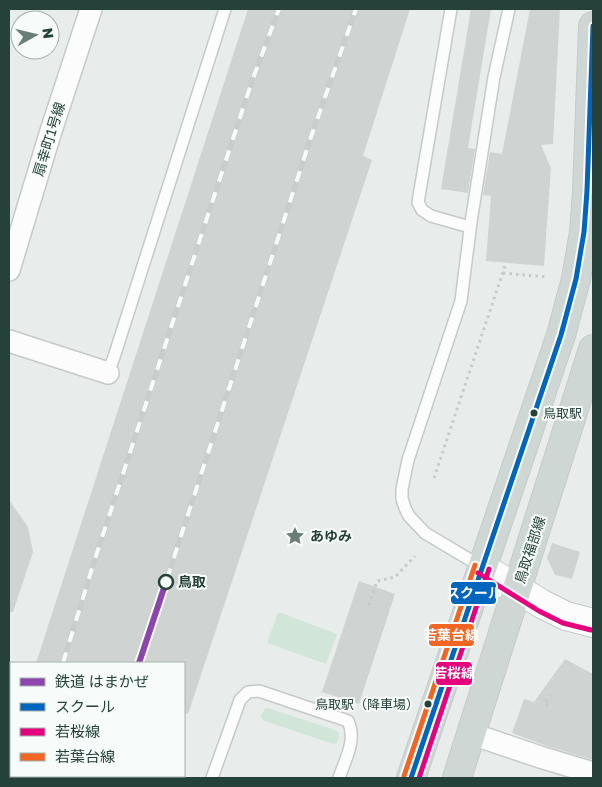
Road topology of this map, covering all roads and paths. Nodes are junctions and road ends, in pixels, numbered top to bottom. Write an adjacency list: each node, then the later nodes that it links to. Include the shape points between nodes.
1 (91, 9): 9 (street, 扇幸町1号線)
2 (225, 9): 14 (lane)
3 (451, 9): 6 (lane, via 418,202 426,214)
4 (509, 9): 6 (lane, via 494,77)
5 (593, 26): 7 (main road, via 587,191)
6 (470, 227): 17 (lane, via 461,301 406,470 402,499 409,516 425,533)
7 (589, 232): 17 (main road, via 570,305)
8 (506, 263): 10 (path)
9 (9, 270)
10 (503, 273): 11 (path); 15 (path)
11 (546, 277)
12 (9, 341): 14 (street)
13 (593, 350): 18 (main road, 鳥取福部線)
14 (108, 373)
15 (434, 478)
16 (416, 556): 19 (path, via 395,577 377,581)
17 (482, 567): 18 (street); 27 (main road)
18 (518, 588): 20 (street, via 566,616); 23 (main road, 鳥取福部線)
19 (369, 605)
20 (593, 623)
21 (550, 695): 22 (path, via 544,703)
22 (548, 705)
23 (472, 734): 24 (street); 28 (main road, 鳥取福部線)
24 (593, 773)
25 (212, 778): 26 (lane, via 240,700 248,692 259,691 348,721 352,740)
26 (339, 778)
27 (410, 778)
28 (457, 778)

